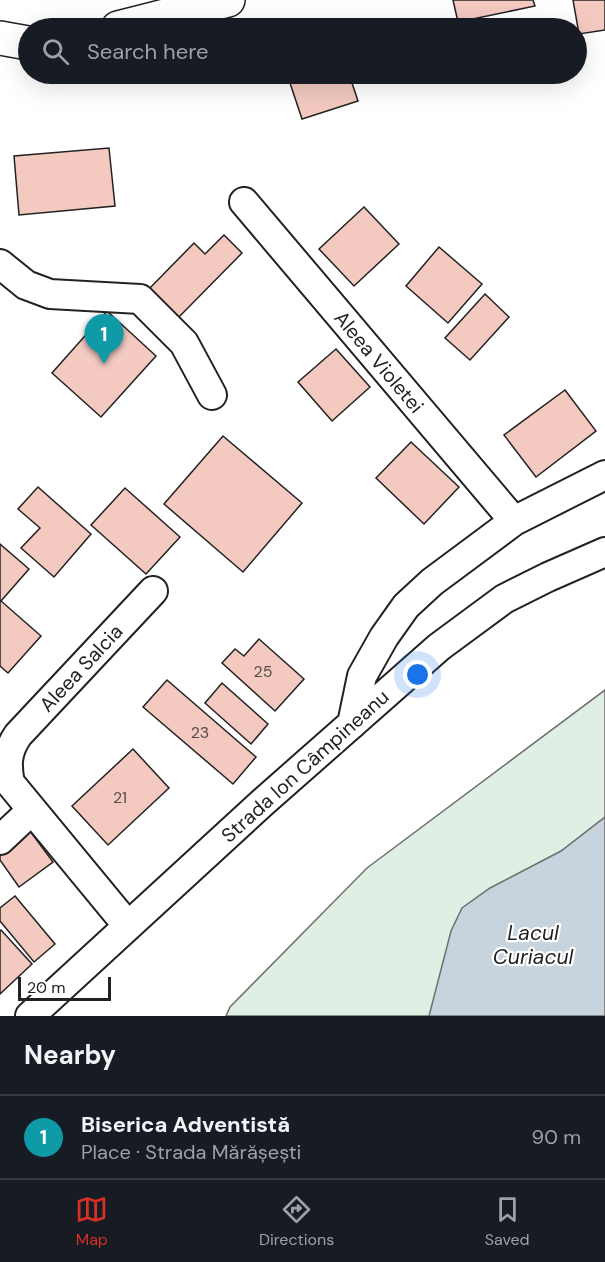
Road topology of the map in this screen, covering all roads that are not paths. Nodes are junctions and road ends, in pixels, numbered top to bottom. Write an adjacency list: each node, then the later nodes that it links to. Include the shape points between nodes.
1 (228, 0): 2 (main road)
2 (157, 18)
3 (0, 38): 4 (main road)
4 (18, 41)
5 (244, 202): 9 (street, Aleea Violetei)
6 (0, 264): 7 (street, via 26,285 50,294 140,299 184,342)
7 (212, 395)
8 (605, 475): 9 (street)
9 (514, 521): 12 (street, via 406,606 362,676)
10 (605, 552): 12 (street, Strada Ion Câmpineanu, via 504,599 439,647)
11 (153, 591): 13 (street, Aleea Salcia)
12 (352, 724): 16 (street, Strada Ion Câmpineanu)
13 (5, 740): 14 (street, Aleea Salcia, via 10,783)
14 (32, 810): 15 (street); 16 (street, Aleea Salcia)
15 (0, 840)
16 (128, 926): 17 (street, Strada Ion Câmpineanu)
17 (30, 1016)

